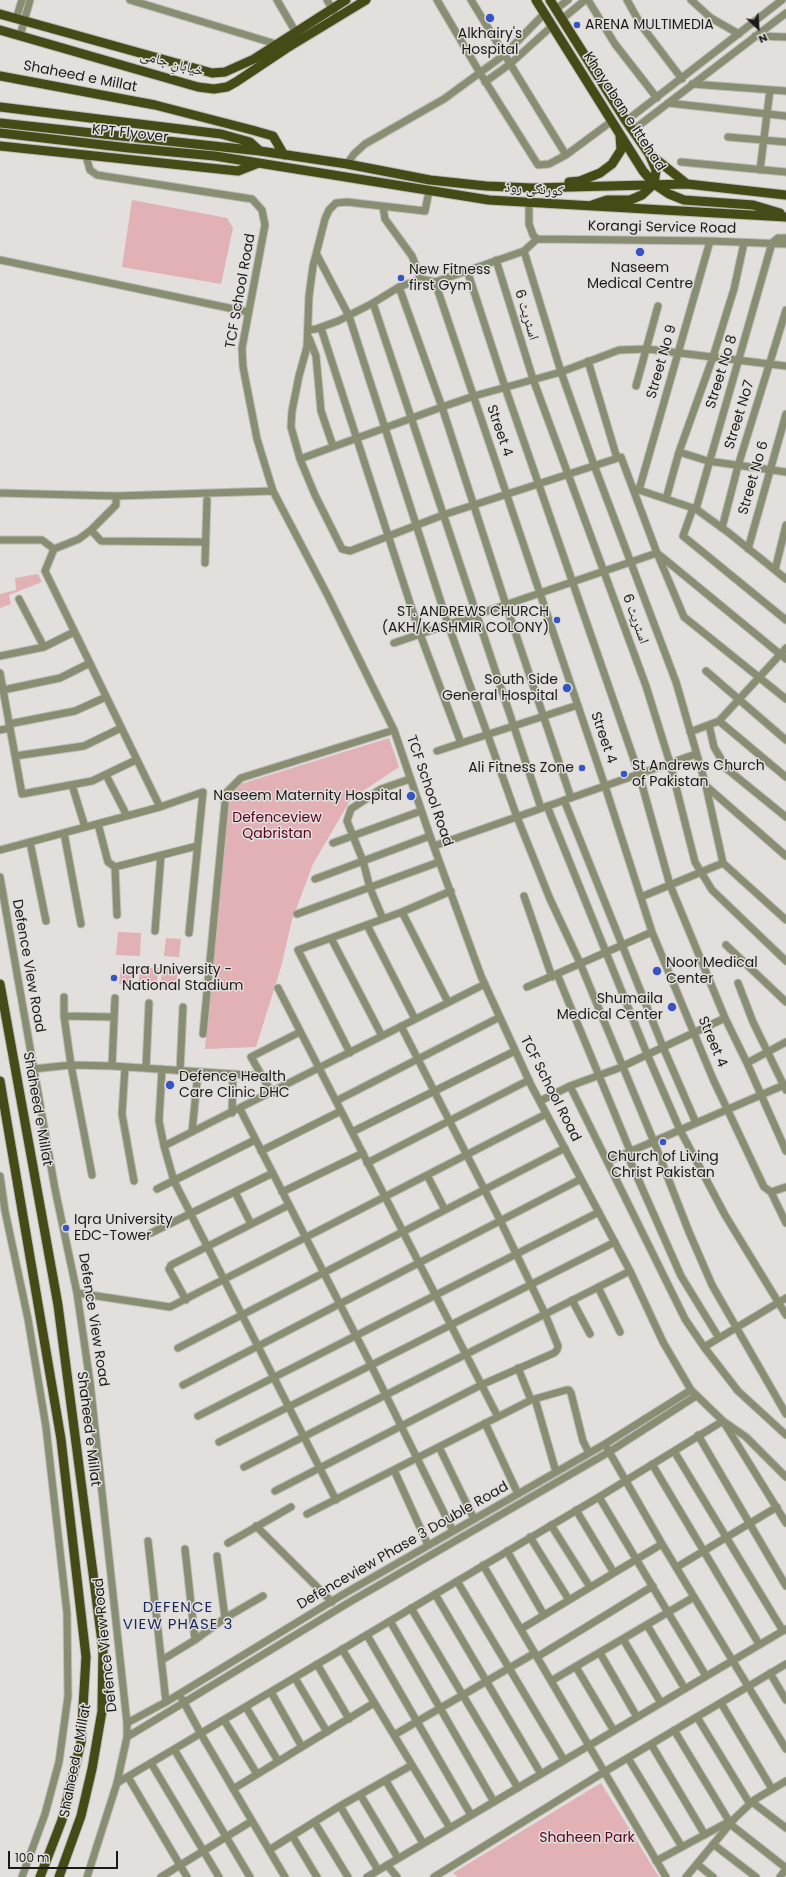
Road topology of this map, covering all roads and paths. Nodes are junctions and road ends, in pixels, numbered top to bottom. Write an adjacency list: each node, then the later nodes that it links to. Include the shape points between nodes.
1 (22, 0): 24 (street)
2 (30, 0): 24 (street)
3 (130, 0): 33 (street)
4 (277, 0): 28 (street)
5 (327, 0): 17 (street)
6 (346, 0): 17 (main road, خیابانِ جامی)
7 (366, 0): 22 (main road, خیابانِ جامی)
8 (437, 0): 37 (street)
9 (471, 0): 35 (street)
10 (536, 0): 21 (main road, Khayaban e Ittehad)
11 (550, 0): 18 (main road, Khayaban e Ittehad)
12 (568, 0): 18 (street)
13 (587, 0): 23 (street); 45 (street, via 615,44)
14 (627, 0): 40 (street, via 641,25)
15 (692, 0): 30 (street, via 711,18)
16 (782, 0): 25 (street)
17 (330, 10): 22 (street); 28 (main road, خیابانِ جامی)
18 (556, 10): 23 (main road, Khayaban e Ittehad)
19 (786, 13): 29 (street)
20 (0, 14): 24 (main road, خیابانِ جامی)
21 (544, 14): 26 (main road, Khayaban e Ittehad); 35 (street)
22 (335, 19): 28 (main road, خیابانِ جامی)
23 (562, 19): 51 (main road, Khayaban e Ittehad)
24 (20, 20): 31 (street); 33 (main road, خیابانِ جامی, via 212,73 226,72 238,67)
25 (752, 24): 29 (street, via 753,30); 30 (street)
26 (552, 26): 36 (street); 50 (main road, Khayaban e Ittehad)
27 (0, 30): 31 (main road, خیابانِ جامی)
28 (300, 34): 31 (main road, خیابانِ جامی, via 236,82 214,89 198,87); 33 (main road, خیابانِ جامی)
29 (758, 34): 32 (street); 34 (street)
30 (737, 35): 34 (street, via 742,38); 38 (street)
31 (20, 36)
32 (786, 37)
33 (276, 44)
34 (743, 44): 42 (street)
35 (504, 55): 36 (street); 37 (street)
36 (510, 64): 41 (street); 63 (street)
37 (480, 73): 41 (street); 67 (street, via 444,99 365,144)
38 (691, 73): 40 (street); 42 (street)
39 (0, 76): 62 (main road, Shaheed e Millat, via 155,105 274,136)
40 (682, 79): 45 (street)
41 (485, 82): 63 (street, via 538,165 549,164)
42 (695, 82): 43 (street); 46 (street)
43 (770, 90): 44 (street); 48 (street)
44 (786, 91)
45 (657, 98): 51 (street)
46 (668, 103): 48 (street); 53 (street)
47 (0, 107): 60 (main road, via 221,134 250,142)
48 (768, 113): 49 (street); 57 (street)
49 (786, 116)
50 (612, 121): 54 (main road, Khayaban e Ittehad); 63 (street)
51 (626, 122): 53 (main road, Khayaban e Ittehad)
52 (0, 123): 60 (main road, KPT Flyover)
53 (633, 130): 61 (main road, Khayaban e Ittehad)
54 (620, 132): 70 (main road, Khayaban e Ittehad); 75 (main road, via 621,150 615,161 604,170 580,181)
55 (0, 133): 66 (main road, KPT Flyover, via 215,156)
56 (728, 136): 57 (street)
57 (765, 140): 58 (street); 71 (street)
58 (786, 142)
59 (0, 146): 64 (main road)
60 (260, 151): 62 (main road, KPT Flyover)
61 (649, 154): 68 (main road); 74 (main road)
62 (286, 155): 67 (main road, کورنگی روڈ)
63 (566, 155)
64 (86, 156): 66 (main road, via 238,171); 99 (street, TCF School Road, via 90,170 97,175 252,200 258,204 265,217 265,225)
65 (681, 162): 71 (street)
66 (256, 164): 69 (main road, KPT Flyover)
67 (344, 164): 75 (main road, کورنگی روڈ, via 430,180)
68 (654, 164): 70 (main road, via 651,172); 73 (main road)
69 (283, 167): 76 (main road, کورنگی روڈ)
70 (643, 170): 73 (main road, Khayaban e Ittehad)
71 (760, 170): 72 (street)
72 (786, 172)
73 (654, 184): 74 (main road, کورنگی روڈ); 75 (main road, کورنگی روڈ); 80 (main road, via 646,193 634,199 607,200); 81 (main road, Khayaban e Ittehad, via 684,200 753,205)
74 (687, 184): 77 (main road, کورنگی روڈ)
75 (532, 188)
76 (429, 191): 78 (main road, کورنگی روڈ); 79 (street, via 425,211)
77 (786, 195)
78 (529, 204): 80 (main road, کورنگی روڈ); 83 (street, via 529,224)
79 (383, 207): 89 (street, via 336,203 325,219); 93 (street, via 385,219 412,256)
80 (585, 207): 81 (main road, کورنگی روڈ)
81 (786, 216)
82 (786, 238): 86 (street, via 778,238)
83 (537, 239): 84 (street, Korangi Service Road); 88 (street)
84 (710, 241): 85 (street, Korangi Service Road); 104 (street, Street No 9)
85 (744, 243): 86 (street, Korangi Service Road); 105 (street, Street No 8, via 734,289)
86 (772, 243): 87 (street, Korangi Service Road); 106 (street, Street No 8)
87 (786, 244)
88 (524, 250): 91 (street); 110 (street)
89 (317, 255): 100 (street); 102 (street, via 312,273)
90 (0, 260): 99 (street)
91 (496, 260): 92 (street); 111 (street, اسٹریٹ 6)
92 (466, 270): 94 (street); 113 (street)
93 (420, 279): 94 (street); 95 (street)
94 (435, 282): 114 (street, Street 4)
95 (399, 287): 96 (street); 115 (street)
96 (373, 303): 100 (street); 117 (street)
97 (658, 306): 103 (street)
98 (786, 310): 108 (street, Street No7)
99 (248, 312): 132 (street, TCF School Road, via 242,348 243,367 257,439)
100 (350, 316): 101 (street); 118 (street)
101 (321, 328): 102 (street); 119 (street)
102 (308, 332): 120 (street, via 316,356 321,411); 123 (street, via 290,427)
103 (647, 349): 104 (street); 107 (street, via 619,350); 112 (street)
104 (679, 353): 105 (street); 131 (street, Street No 9)
105 (713, 357): 106 (street); 121 (street, Street No 8)
106 (740, 360): 108 (street); 124 (street, Street No 8)
107 (588, 361): 110 (street); 122 (street)
108 (770, 364): 109 (street); 126 (street, Street No7)
109 (786, 366)
110 (561, 372): 111 (street); 125 (street)
111 (533, 380): 113 (street); 129 (street, اسٹریٹ 6)
112 (636, 386)
113 (505, 387): 114 (street); 130 (street)
114 (474, 396): 115 (street); 134 (street, Street 4)
115 (442, 407): 117 (street); 138 (street)
116 (786, 414): 127 (street, Street No 6)
117 (411, 418): 118 (street); 140 (street)
118 (384, 428): 119 (street); 141 (street)
119 (357, 437): 120 (street); 145 (street)
120 (333, 446): 123 (street)
121 (679, 452): 124 (street); 136 (street, Street No 8)
122 (617, 458): 125 (street); 131 (street, via 621,457)
123 (300, 459): 145 (street, via 315,495 344,551)
124 (708, 461): 126 (street); 139 (street, Street No 8)
125 (594, 465): 129 (street); 151 (street)
126 (738, 466): 127 (street); 143 (street, Street No7)
127 (769, 470): 128 (street); 149 (street, Street No 6)
128 (786, 472)
129 (567, 474): 130 (street); 154 (street, اسٹریٹ 6)
130 (540, 485): 134 (street); 156 (street)
131 (636, 489): 136 (street); 150 (street)
132 (273, 492): 135 (street); 186 (street, TCF School Road)
133 (0, 494): 135 (street)
134 (507, 495): 138 (street); 157 (street, Street 4)
135 (116, 496): 144 (street, via 116,505)
136 (666, 499): 139 (street)
137 (207, 500): 152 (street)
138 (474, 505): 140 (street); 159 (street)
139 (694, 509): 143 (street); 161 (street, Street No 8, via 683,536)
140 (443, 515): 141 (street); 160 (street)
141 (415, 525): 145 (street); 162 (street)
142 (786, 525): 153 (street)
143 (722, 528): 149 (street)
144 (91, 530): 147 (street, via 101,541); 148 (street, via 79,539)
145 (390, 535): 164 (street)
146 (0, 540): 148 (street, via 42,540)
147 (202, 542)
148 (54, 549): 163 (street, via 45,572)
149 (748, 549): 153 (street)
150 (657, 553): 151 (street); 169 (street); 173 (street, via 684,617)
151 (630, 562): 154 (street); 187 (street, via 676,682)
152 (205, 563)
153 (775, 570): 155 (street)
154 (604, 571): 156 (street); 195 (street, اسٹریٹ 6, via 646,686)
155 (786, 579)
156 (573, 582): 157 (street); 196 (street)
157 (540, 593): 159 (street); 178 (street, Street 4)
158 (19, 598): 166 (street)
159 (506, 605): 160 (street); 179 (street)
160 (477, 615): 162 (street); 183 (street)
161 (786, 620)
162 (448, 624): 164 (street); 188 (street)
163 (74, 632): 166 (street); 170 (street)
164 (420, 634): 165 (street); 190 (street)
165 (394, 643)
166 (44, 647): 168 (street)
167 (786, 648): 169 (street)
168 (0, 656)
169 (783, 657): 173 (street)
170 (90, 663): 174 (street, via 60,678); 175 (street)
171 (706, 671): 177 (street)
172 (0, 673): 174 (street)
173 (759, 677): 176 (street); 177 (street)
174 (3, 690): 182 (street)
175 (106, 697): 182 (street, via 75,711); 184 (street)
176 (786, 699)
177 (739, 700): 180 (street); 189 (street)
178 (578, 705): 179 (street); 201 (street, Street 4)
179 (544, 716): 183 (street); 203 (street)
180 (718, 721): 181 (street); 198 (street)
181 (709, 725): 187 (street); 209 (street, via 714,747 726,769)
182 (9, 726): 185 (street); 193 (street)
183 (514, 726): 188 (street); 205 (street)
184 (121, 728): 193 (street, via 84,746); 194 (street)
185 (0, 730)
186 (394, 730): 199 (street, TCF School Road); 271 (street, via 241,778 226,794)
187 (690, 732): 192 (street)
188 (486, 735): 190 (street); 208 (street)
189 (786, 740)
190 (461, 743): 191 (street)
191 (437, 751)
192 (696, 754): 195 (street); 202 (street)
193 (15, 756): 200 (street, via 22,794)
194 (136, 760): 197 (street); 204 (street)
195 (670, 763): 196 (street); 226 (street, اسٹریٹ 6, via 695,862)
196 (639, 774): 201 (street); 229 (street)
197 (106, 775): 200 (street); 207 (street)
198 (786, 777)
199 (410, 779): 206 (street, TCF School Road); 213 (street, via 381,789 352,809 347,821)
200 (72, 785): 211 (street)
201 (605, 786): 203 (street); 233 (street, Street 4)
202 (706, 786): 221 (street); 224 (street)
203 (567, 799): 205 (street); 246 (street)
204 (160, 807): 207 (street); 218 (street, via 203,792)
205 (544, 807): 208 (street); 248 (street)
206 (421, 812): 213 (street); 214 (street, TCF School Road)
207 (127, 816): 210 (street)
208 (517, 817): 217 (street); 250 (street, via 550,899)
209 (786, 817)
210 (98, 824): 211 (street); 225 (street, via 108,862)
211 (85, 827): 212 (street)
212 (64, 833): 215 (street); 240 (street)
213 (353, 835): 216 (street); 222 (street)
214 (430, 836): 217 (street, TCF School Road); 222 (street)
215 (30, 842): 219 (street); 239 (street)
216 (333, 843)
217 (437, 845): 223 (street, TCF School Road)
218 (197, 846): 220 (street); 244 (street)
219 (0, 850)
220 (161, 855): 225 (street); 242 (street)
221 (786, 856)
222 (363, 861): 228 (street); 230 (street)
223 (439, 862): 230 (street); 231 (street, TCF School Road)
224 (723, 863): 226 (street); 238 (street)
225 (115, 867): 236 (street)
226 (700, 872): 229 (street); 249 (street, اسٹریٹ 6, via 712,890)
227 (0, 878): 287 (street, Defence View Road)
228 (316, 879)
229 (670, 885): 233 (street); 266 (street)
230 (370, 888): 235 (street); 237 (street)
231 (451, 891): 234 (street); 254 (street, TCF School Road)
232 (524, 896): 251 (street)
233 (641, 897): 243 (street, Street 4)
234 (402, 912): 237 (street); 260 (street)
235 (297, 914)
236 (118, 915)
237 (382, 919): 241 (street)
238 (786, 920)
239 (46, 921)
240 (81, 924)
241 (367, 925): 245 (street); 267 (street)
242 (155, 931)
243 (652, 932): 246 (street); 270 (street, Street 4)
244 (189, 933)
245 (331, 938): 272 (street); 277 (street, via 298,950)
246 (622, 944): 248 (street); 274 (street)
247 (726, 945): 261 (street)
248 (605, 952): 250 (street); 278 (street)
249 (786, 961)
250 (580, 963): 251 (street); 283 (street)
251 (554, 975): 255 (street); 291 (street)
252 (738, 983): 276 (street)
253 (0, 984): 548 (main road, Shaheed e Millat, via 58,1305 103,1650 102,1711 92,1769 81,1816)
254 (485, 984): 260 (street); 265 (street, TCF School Road)
255 (527, 987)
256 (278, 988): 269 (street)
257 (64, 997): 263 (street)
258 (115, 998): 264 (street)
259 (149, 1002): 285 (street)
260 (448, 1002): 267 (street)
261 (786, 1002)
262 (183, 1007): 289 (street)
263 (64, 1016): 264 (street); 281 (street)
264 (114, 1017): 282 (street)
265 (500, 1017): 275 (street, TCF School Road); 279 (street)
266 (725, 1018): 270 (street); 280 (street)
267 (415, 1019): 268 (street)
268 (401, 1026): 272 (street); 279 (street)
269 (300, 1032): 286 (street); 293 (street, via 252,1057)
270 (694, 1032): 274 (street); 304 (street, Street 4)
271 (203, 1034)
272 (382, 1036): 277 (street)
273 (786, 1042): 276 (street)
274 (663, 1047): 278 (street); 309 (street)
275 (515, 1051): 294 (street, TCF School Road); 298 (street)
276 (767, 1052): 280 (street); 297 (street)
277 (350, 1053): 286 (street)
278 (647, 1054): 283 (street); 310 (street)
279 (418, 1059): 298 (street); 301 (street)
280 (747, 1063): 300 (street)
281 (71, 1065): 282 (street); 287 (street); 325 (street)
282 (112, 1066): 284 (street)
283 (622, 1066): 291 (street); 314 (street)
284 (125, 1067): 285 (street); 330 (street, via 122,1114)
285 (146, 1068): 288 (street)
286 (319, 1068): 299 (street); 301 (street)
287 (33, 1069): 357 (street, Defence View Road)
288 (162, 1069): 289 (street); 315 (street, via 159,1121)
289 (180, 1071): 290 (street)
290 (198, 1072): 292 (street); 311 (street)
291 (598, 1074): 296 (street); 320 (street)
292 (233, 1075): 293 (street); 306 (street)
293 (263, 1076): 299 (street)
294 (529, 1080): 302 (street, TCF School Road); 308 (street)
295 (0, 1081): 547 (main road, Shaheed e Millat, via 62,1439 86,1657 81,1742 62,1820)
296 (570, 1086): 302 (street); 374 (street, via 685,1319)
297 (785, 1088): 300 (street)
298 (433, 1090): 308 (street); 312 (street)
299 (272, 1093): 303 (street)
300 (761, 1095): 304 (street); 318 (street)
301 (336, 1101): 305 (street)
302 (540, 1101): 307 (street, TCF School Road)
303 (240, 1109): 306 (street); 313 (street)
304 (727, 1109): 309 (street); 336 (street, Street 4, via 764,1187)
305 (341, 1111): 312 (street); 317 (street)
306 (232, 1113): 311 (street)
307 (546, 1114): 316 (street, TCF School Road); 321 (street)
308 (449, 1121): 321 (street); 323 (street)
309 (696, 1123): 310 (street)
310 (680, 1130): 314 (street); 363 (street, via 725,1215)
311 (192, 1132): 315 (street)
312 (352, 1132): 319 (street)
313 (255, 1140): 317 (street); 329 (street)
314 (654, 1142): 320 (street); 368 (street, via 694,1245 712,1285)
315 (164, 1146): 329 (street)
316 (565, 1148): 328 (street, TCF School Road); 333 (street)
317 (261, 1151): 324 (street)
318 (786, 1151)
319 (363, 1153): 323 (street); 335 (street)
320 (629, 1153): 322 (street); 372 (street, via 682,1276)
321 (465, 1155): 326 (street); 333 (street)
322 (613, 1159)
323 (367, 1162): 337 (street)
324 (273, 1173): 334 (street); 335 (street)
325 (92, 1175)
326 (427, 1175): 337 (street); 339 (street)
327 (0, 1176): 546 (street, via 46,1427 67,1613 68,1696 59,1762 45,1814)
328 (581, 1179): 340 (street, TCF School Road); 342 (street)
329 (174, 1180): 332 (street); 341 (street)
330 (134, 1181)
331 (786, 1187): 336 (street)
332 (157, 1189)
333 (484, 1190): 339 (street); 342 (street)
334 (235, 1192): 341 (street); 344 (street)
335 (282, 1192): 338 (street)
336 (771, 1192): 343 (street, Street 4)
337 (385, 1197): 345 (street); 347 (street)
338 (289, 1205): 344 (street); 347 (street)
339 (445, 1210): 345 (street)
340 (599, 1212): 348 (street, TCF School Road); 350 (street)
341 (192, 1213): 346 (street); 349 (street)
342 (500, 1220): 350 (street); 351 (street)
343 (786, 1223)
344 (251, 1224): 349 (street)
345 (403, 1231): 351 (street); 353 (street)
346 (151, 1233)
347 (306, 1238): 353 (street); 354 (street)
348 (615, 1242): 352 (street, TCF School Road); 355 (street)
349 (208, 1245): 354 (street); 360 (street, via 169,1267)
350 (516, 1254): 355 (street); 358 (street)
351 (419, 1263): 358 (street); 362 (street)
352 (630, 1271): 356 (street); 382 (street, TCF School Road, via 663,1342)
353 (323, 1272): 362 (street); 364 (street)
354 (225, 1279): 360 (street); 364 (street)
355 (530, 1284): 365 (street); 367 (street)
356 (598, 1287): 361 (street); 369 (street)
357 (77, 1294): 360 (street, via 170,1307); 493 (street, Defence View Road, via 90,1382)
358 (435, 1295): 367 (street); 371 (street)
359 (786, 1298): 363 (street)
360 (186, 1300)
361 (572, 1300): 365 (street); 370 (street)
362 (340, 1304): 371 (street); 373 (street)
363 (779, 1304): 366 (street); 368 (street)
364 (243, 1314): 373 (street); 375 (street)
365 (545, 1314): 376 (street); 378 (street, via 558,1346 557,1350)
366 (786, 1315)
367 (450, 1324): 376 (street); 377 (street)
368 (737, 1328): 372 (street); 386 (street)
369 (620, 1332)
370 (590, 1334)
371 (356, 1336): 377 (street); 379 (street)
372 (719, 1338): 374 (street)
373 (258, 1346): 379 (street); 380 (street)
374 (704, 1347): 392 (street, via 738,1391)
375 (178, 1348)
376 (466, 1355): 381 (street); 383 (street)
377 (371, 1365): 383 (street); 385 (street)
378 (518, 1368): 381 (street); 384 (street)
379 (273, 1378): 385 (street); 387 (street)
380 (183, 1385)
381 (481, 1385): 388 (street); 391 (street)
382 (693, 1393): 389 (street, TCF School Road); 396 (street, Defenceview Phase 3 Double Road); 399 (street)
383 (386, 1396): 391 (street); 394 (street)
384 (533, 1400): 388 (street); 400 (street, via 569,1390 583,1441); 406 (street)
385 (288, 1407): 394 (street); 395 (street)
386 (786, 1414)
387 (198, 1416)
388 (498, 1417): 390 (street)
389 (723, 1421): 393 (street); 407 (street, via 746,1437); 415 (street, TCF School Road)
390 (485, 1423): 397 (street); 411 (street)
391 (402, 1427): 401 (street); 404 (street)
392 (786, 1435)
393 (698, 1436): 398 (street); 420 (street)
394 (304, 1437): 403 (street); 404 (street)
395 (219, 1442)
396 (605, 1444): 399 (street); 400 (street, Defenceview Phase 3 Double Road)
397 (439, 1447): 401 (street); 418 (street)
398 (674, 1451): 402 (street); 425 (street)
399 (609, 1452): 408 (street); 409 (street)
400 (589, 1453): 406 (street, Defenceview Phase 3 Double Road)
401 (417, 1458): 405 (street); 423 (street)
402 (652, 1464): 408 (street); 433 (street)
403 (244, 1467)
404 (320, 1468): 410 (street); 413 (street)
405 (394, 1470): 413 (street); 429 (street)
406 (553, 1474): 409 (street); 411 (street, Defenceview Phase 3 Double Road)
407 (786, 1477)
408 (626, 1480): 412 (street); 428 (street)
409 (553, 1484): 435 (street)
410 (275, 1491)
411 (518, 1494): 418 (street, Defenceview Phase 3 Double Road)
412 (599, 1497): 416 (street); 436 (street)
413 (336, 1500): 417 (street)
414 (291, 1506): 422 (street)
415 (777, 1507): 419 (street, TCF School Road); 420 (street)
416 (576, 1510): 421 (street); 439 (street)
417 (307, 1514)
418 (474, 1519): 423 (street, Defenceview Phase 3 Double Road)
419 (786, 1523)
420 (749, 1524): 425 (street); 442 (street)
421 (551, 1525): 424 (street); 443 (street)
422 (256, 1526): 427 (street); 448 (street)
423 (452, 1531): 429 (street, Defenceview Phase 3 Double Road)
424 (530, 1537): 432 (street); 447 (street)
425 (727, 1537): 433 (street); 456 (street)
426 (148, 1541): 464 (street)
427 (228, 1543)
428 (662, 1544): 436 (street); 438 (street)
429 (428, 1545): 431 (street, Defenceview Phase 3 Double Road)
430 (185, 1549): 459 (street)
431 (419, 1551): 435 (street); 448 (street, Defenceview Phase 3 Double Road)
432 (507, 1551): 437 (street); 451 (street)
433 (703, 1551): 438 (street); 460 (street)
434 (217, 1556): 452 (street)
435 (423, 1559): 482 (street)
436 (636, 1559): 439 (street); 441 (street)
437 (483, 1566): 440 (street); 455 (street)
438 (677, 1567): 446 (street)
439 (614, 1573): 443 (street)
440 (457, 1581): 444 (street); 469 (street)
441 (653, 1586): 450 (street); 463 (street)
442 (786, 1586)
443 (590, 1587): 447 (street)
444 (435, 1594): 449 (street); 474 (street)
445 (262, 1596): 452 (street)
446 (694, 1597): 450 (street); 465 (street)
447 (569, 1600): 451 (street)
448 (332, 1602): 478 (street, Defenceview Phase 3 Double Road)
449 (411, 1608): 453 (street); 479 (street)
450 (668, 1612): 454 (street); 471 (street)
451 (544, 1615): 455 (street)
452 (225, 1618): 459 (street)
453 (390, 1621): 457 (street); 487 (street)
454 (647, 1625): 458 (street); 476 (street)
455 (521, 1629): 463 (street)
456 (784, 1630): 460 (street)
457 (367, 1635): 461 (street); 492 (street)
458 (623, 1639): 462 (street); 484 (street)
459 (195, 1640): 464 (street)
460 (759, 1644): 465 (street)
461 (342, 1650): 466 (street); 483 (street)
462 (600, 1653): 468 (street); 488 (street)
463 (536, 1655): 469 (street); 473 (street)
464 (162, 1660): 481 (street)
465 (733, 1661): 471 (street); 475 (street)
466 (317, 1664): 472 (street); 490 (street)
467 (786, 1664): 470 (street)
468 (576, 1667): 473 (street); 495 (street)
469 (509, 1668): 474 (street); 506 (street)
470 (770, 1673): 475 (street); 480 (street)
471 (706, 1676): 476 (street)
472 (295, 1678): 477 (street); 496 (street)
473 (551, 1681): 502 (street)
474 (486, 1682): 479 (street); 512 (street)
475 (748, 1687): 485 (street); 504 (street)
476 (685, 1689): 484 (street)
477 (271, 1692): 486 (street); 501 (street)
478 (180, 1694): 481 (street, Defenceview Phase 3 Double Road); 482 (street)
479 (463, 1695): 487 (street); 517 (street)
480 (786, 1700)
481 (166, 1702): 493 (street, Defenceview Phase 3 Double Road)
482 (184, 1703): 497 (street); 499 (street)
483 (374, 1703): 490 (street); 498 (street)
484 (661, 1703): 488 (street)
485 (721, 1703): 489 (street); 519 (street)
486 (246, 1707): 491 (street); 507 (street)
487 (440, 1708): 492 (street); 521 (street)
488 (637, 1717): 495 (street)
489 (697, 1717): 494 (street); 522 (street)
490 (349, 1718): 496 (street)
491 (224, 1720): 497 (street); 511 (street)
492 (416, 1721): 498 (street); 524 (street)
493 (127, 1723): 499 (street, Defence View Road)
494 (674, 1730): 500 (street); 526 (street)
495 (614, 1731): 502 (street)
496 (327, 1732): 501 (street)
497 (201, 1734): 503 (street); 518 (street)
498 (394, 1735): 509 (street)
499 (126, 1737): 515 (street, Defence View Road)
500 (651, 1744): 505 (street); 530 (street)
501 (302, 1746): 507 (street)
502 (589, 1746): 506 (street); 510 (street)
503 (174, 1749): 508 (street); 532 (street)
504 (786, 1749)
505 (628, 1758): 510 (street); 535 (street)
506 (564, 1760): 512 (street)
507 (278, 1761): 511 (street)
508 (151, 1764): 513 (street); 537 (street)
509 (412, 1765): 514 (street); 528 (street)
510 (604, 1772): 539 (street); 558 (street)
511 (257, 1774): 518 (street)
512 (541, 1774): 517 (street)
513 (128, 1777): 515 (street); 541 (street)
514 (386, 1781): 520 (street); 533 (street)
515 (117, 1784): 545 (street, Defence View Road)
516 (784, 1784): 519 (street)
517 (518, 1788): 521 (street)
518 (233, 1789): 525 (street)
519 (772, 1789): 522 (street)
520 (361, 1796): 523 (street); 538 (street)
521 (494, 1802): 524 (street)
522 (751, 1803): 526 (street); 529 (street)
523 (340, 1806): 527 (street); 544 (street)
524 (471, 1815): 528 (street)
525 (252, 1821): 532 (street); 536 (street)
526 (731, 1821): 530 (street); 534 (street); 543 (street)
527 (314, 1823): 531 (street); 555 (street)
528 (450, 1828): 533 (street)
529 (786, 1828)
530 (705, 1834): 535 (street)
531 (292, 1836): 536 (street); 554 (street)
532 (227, 1837): 537 (street); 552 (street)
533 (423, 1844): 538 (street)
534 (713, 1844): 540 (street); 562 (street)
535 (682, 1847): 539 (street)
536 (269, 1850): 553 (street)
537 (204, 1851): 541 (street); 551 (street)
538 (398, 1858): 542 (street)
539 (656, 1861): 559 (street)
540 (697, 1864): 560 (street); 561 (street)
541 (180, 1865): 549 (street); 550 (street)
542 (386, 1865): 544 (street); 557 (street)
543 (786, 1869): 563 (street)
544 (378, 1870): 556 (street)
545 (90, 1875)
546 (22, 1877)
547 (40, 1877)
548 (59, 1877)
549 (161, 1877)
550 (187, 1877)
551 (219, 1877)
552 (250, 1877)
553 (285, 1877)
554 (317, 1877)
555 (348, 1877)
556 (367, 1877)
557 (397, 1877)
558 (434, 1877)
559 (666, 1877)
560 (686, 1877)
561 (713, 1877)
562 (756, 1877)
563 (780, 1877)

